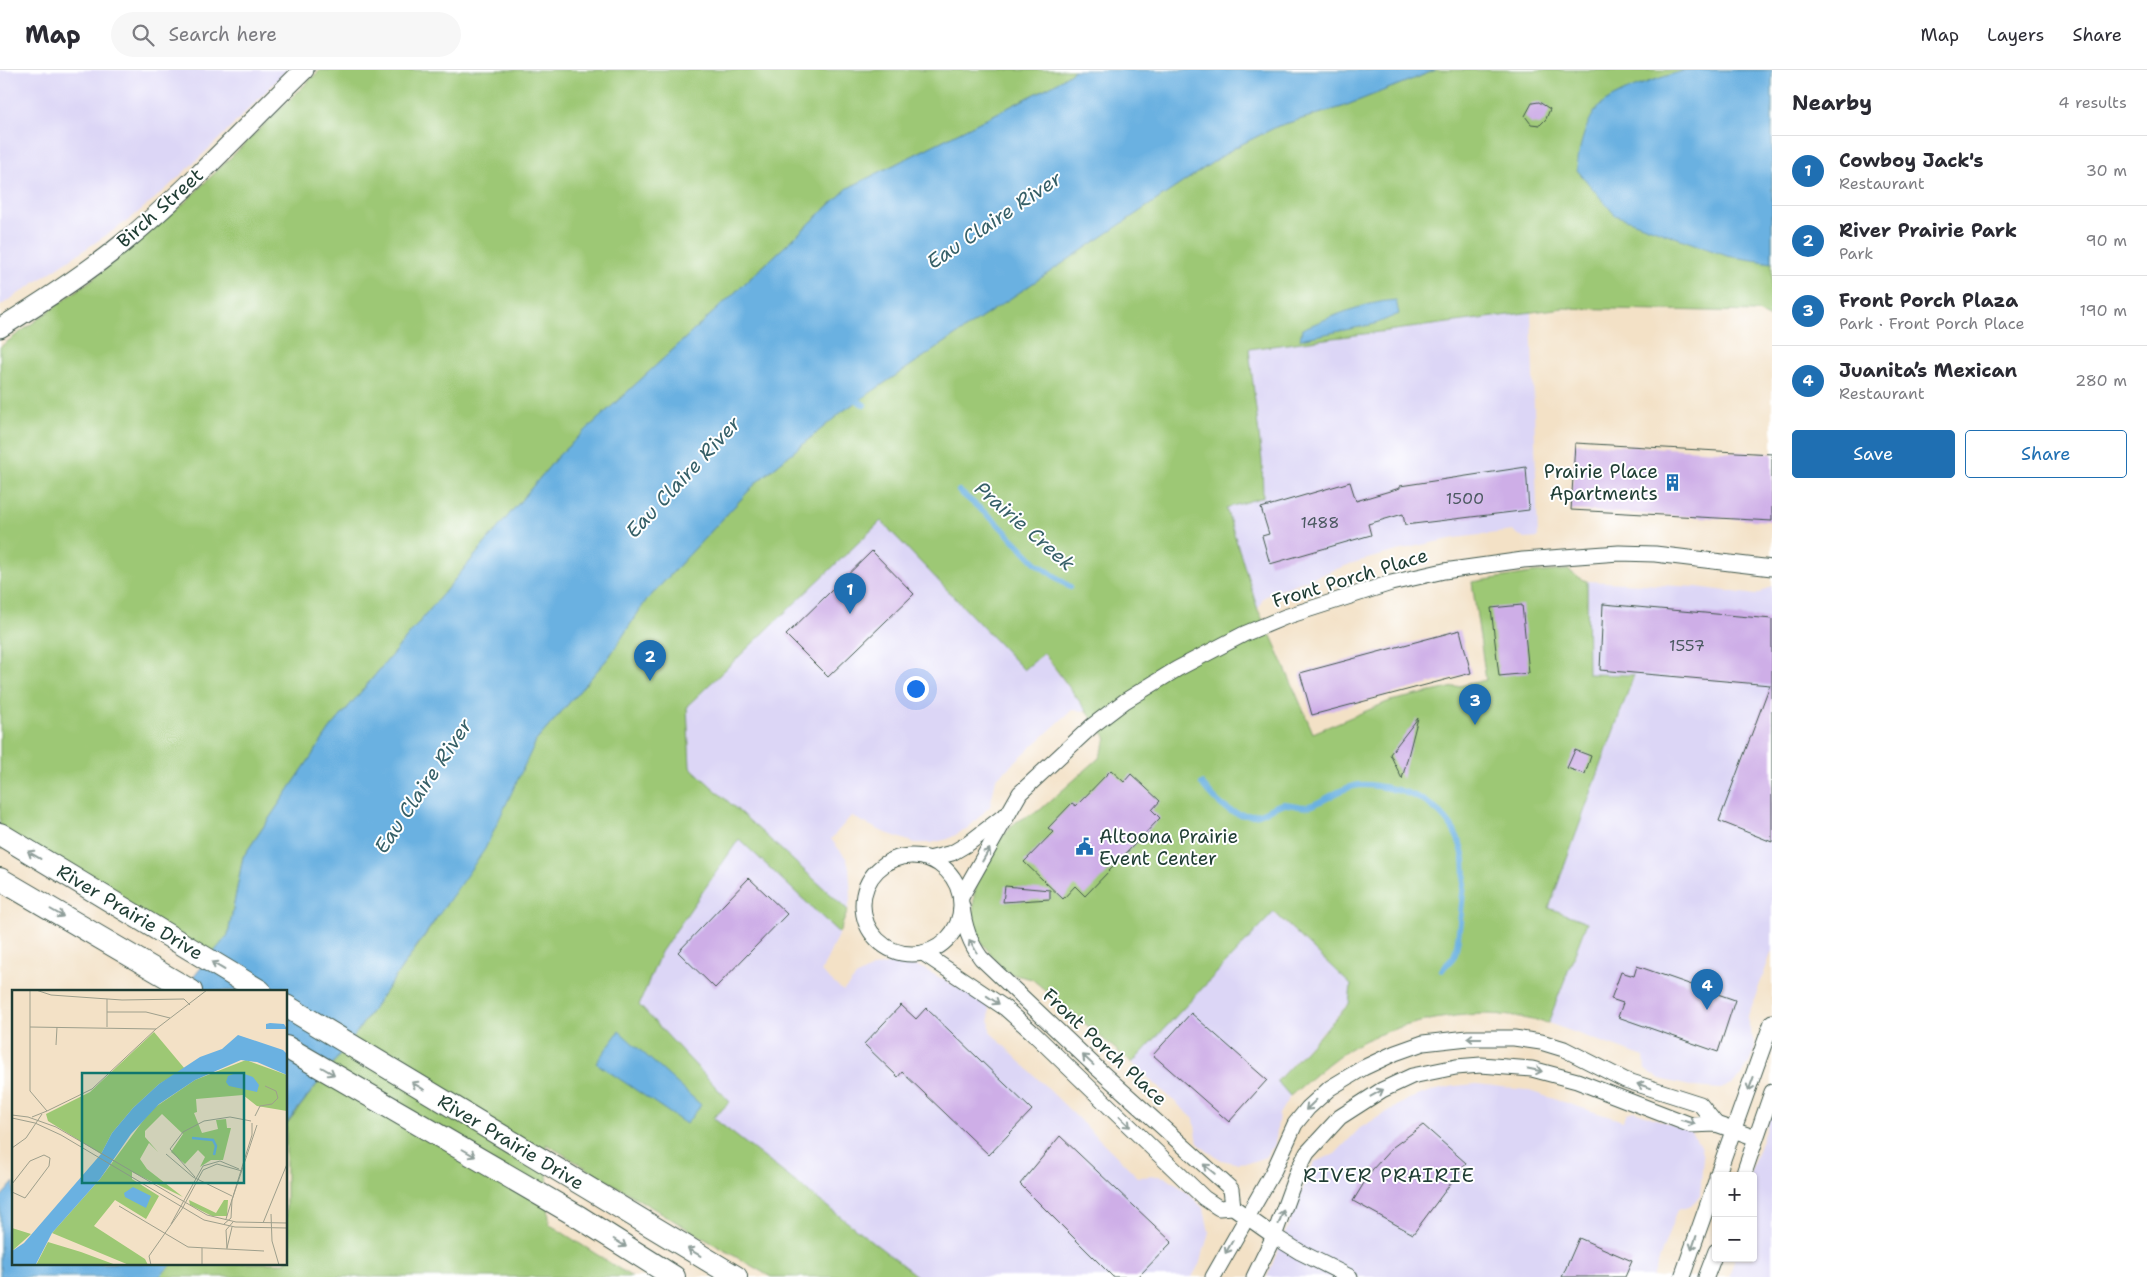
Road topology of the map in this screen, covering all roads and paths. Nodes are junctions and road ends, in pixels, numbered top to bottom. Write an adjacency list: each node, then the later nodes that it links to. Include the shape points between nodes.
1 (304, 70): 2 (street, Birch Street, via 123,243 44,301)
2 (0, 328)
3 (1770, 569): 4 (street, Front Porch Place, via 1655,554 1569,556 1444,571 1332,601 1244,634 1125,701 1092,726 1020,792)
4 (1009, 812): 6 (street, via 952,853); 8 (street, Front Porch Place, one-way to 4)
5 (0, 834): 11 (main road, River Prairie Drive, one-way to 5)
6 (929, 859): 8 (street, Front Porch Place, via 950,874); 9 (street, Front Porch Place, via 904,856 879,868 864,892 862,907 865,921 880,943 904,954)
7 (0, 879): 10 (main road, River Prairie Drive, one-way to 10)
8 (961, 902): 9 (street, via 959,922 950,936 938,947); 22 (street, Front Porch Place, one-way to 8, via 1231,1189 988,965 973,948 963,920)
9 (923, 953): 22 (street, Front Porch Place, one-way to 22, via 1012,1014 1194,1190 1219,1208)
10 (189, 990)
11 (258, 990)
12 (288, 1007): 27 (main road, River Prairie Drive, one-way to 12)
13 (1772, 1022): 17 (street, one-way to 17)
14 (288, 1047): 26 (main road, River Prairie Drive, one-way to 26, via 579,1217)
15 (1772, 1092): 18 (street)
16 (1716, 1124): 17 (street); 23 (street, one-way to 23, via 1700,1104 1625,1080 1564,1049 1541,1042 1514,1038 1468,1038 1422,1043 1363,1068 1330,1088 1308,1108 1295,1124 1274,1170); 24 (street, one-way to 16, via 1298,1170 1324,1133 1359,1103 1412,1076 1456,1066 1532,1069 1577,1081 1691,1125)
17 (1734, 1130): 18 (street); 19 (street)
18 (1756, 1138): 20 (street)
19 (1719, 1172)
20 (1744, 1172)
21 (1712, 1192): 31 (street, one-way to 31)
22 (1233, 1207): 23 (street, Front Porch Place)
23 (1246, 1217): 24 (street, Front Porch Place); 28 (street, one-way to 28)
24 (1274, 1236): 29 (street); 30 (street, Front Porch Place)
25 (1712, 1261): 32 (street)
26 (674, 1277)
27 (736, 1277)
28 (1213, 1277)
29 (1254, 1277)
30 (1350, 1277)
31 (1682, 1277)
32 (1706, 1277)

